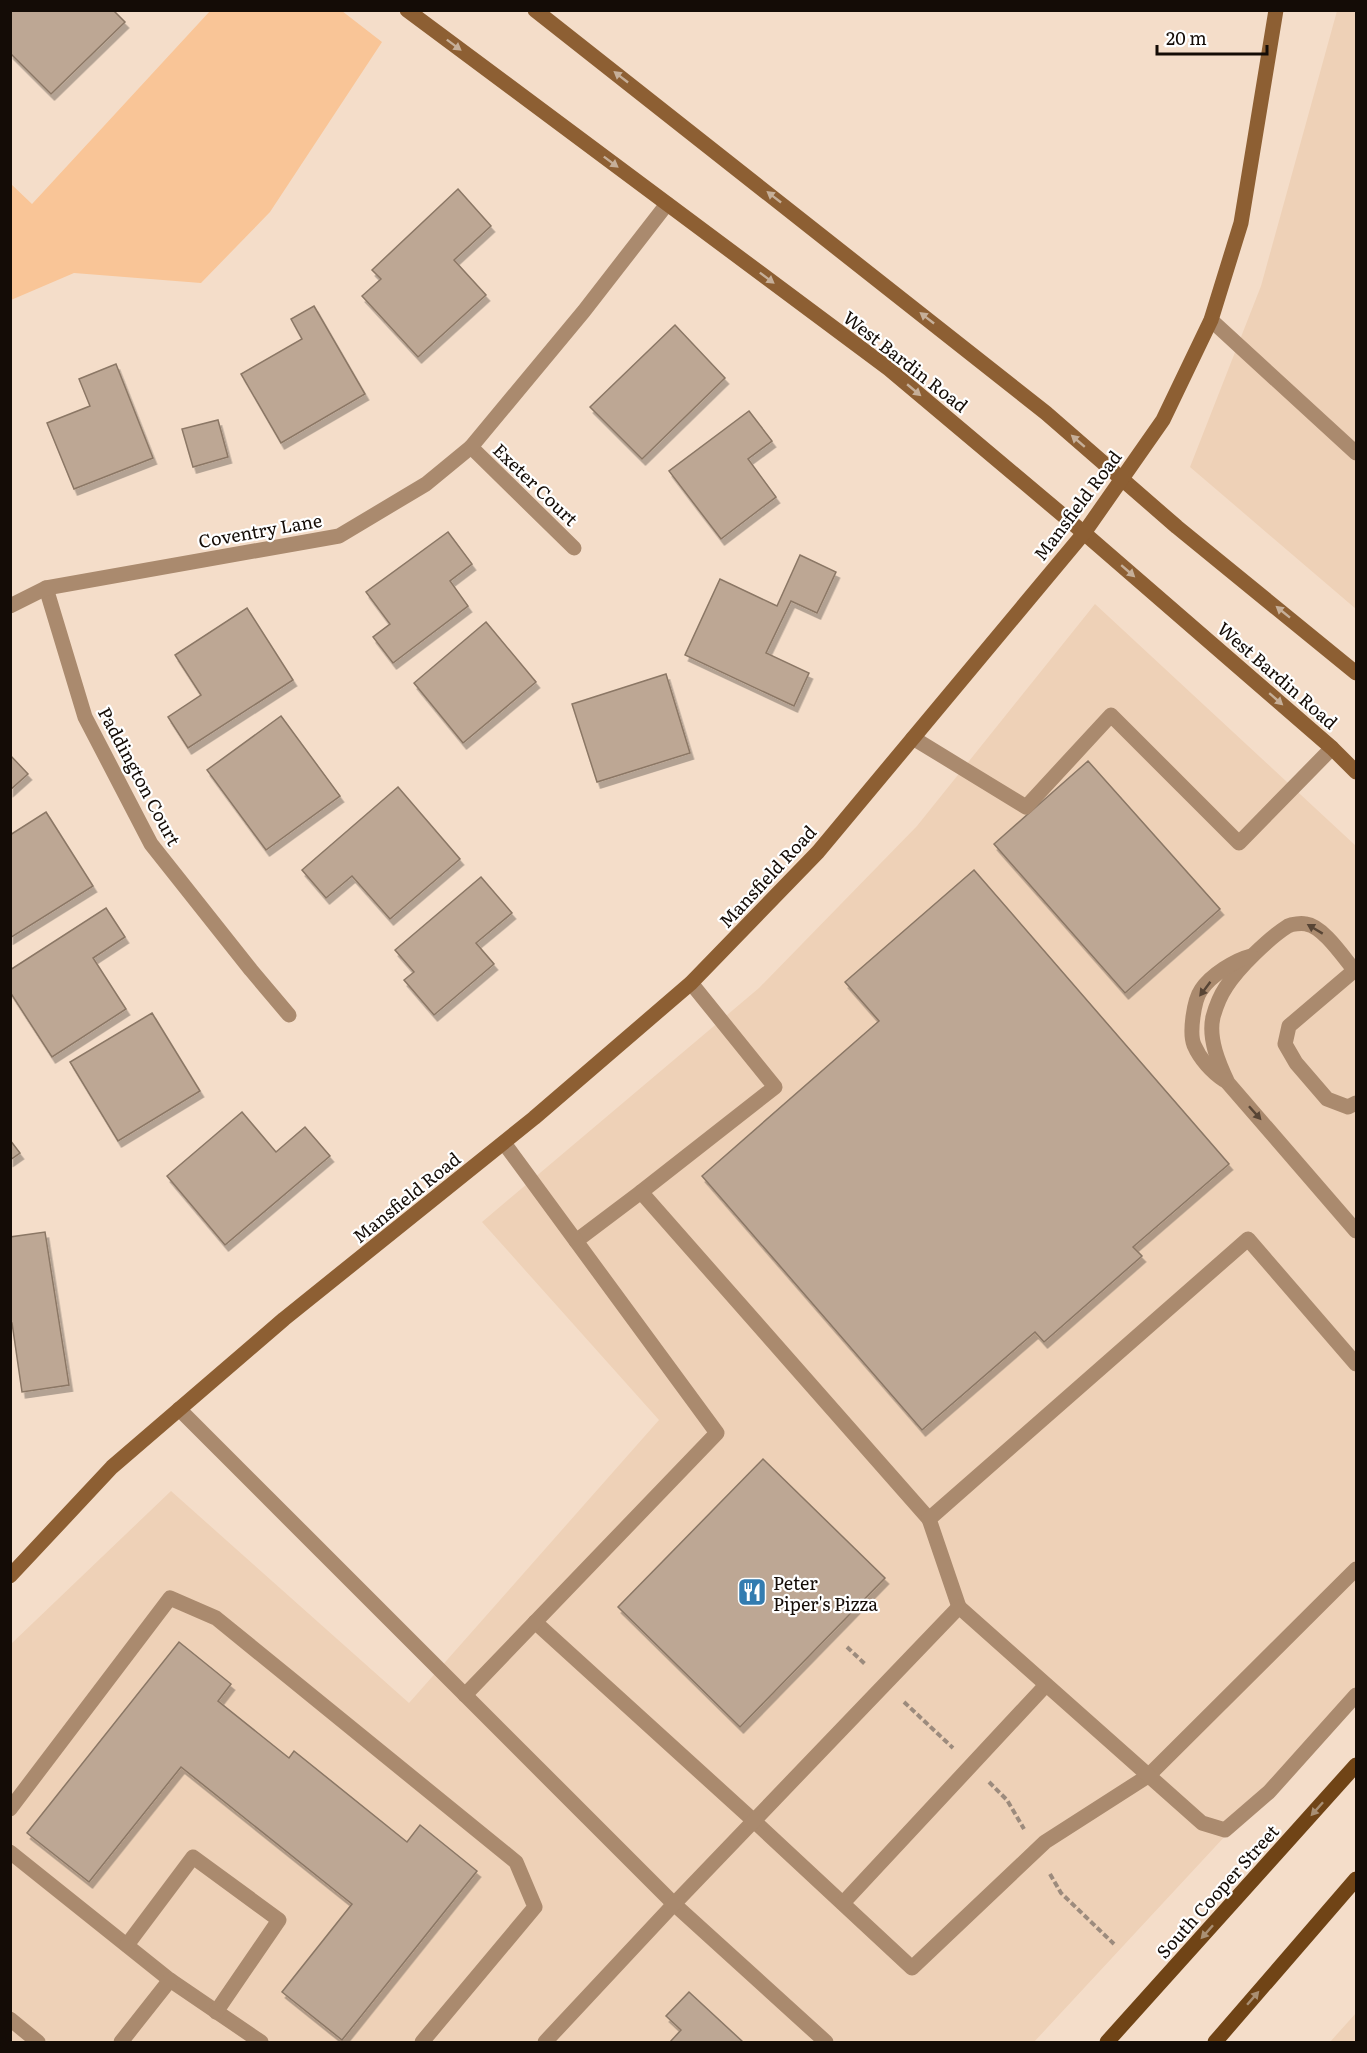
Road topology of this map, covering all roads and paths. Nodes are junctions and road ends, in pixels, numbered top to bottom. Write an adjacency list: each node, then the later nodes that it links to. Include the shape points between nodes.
1 (407, 10): 4 (main road, West Bardin Road, one-way to 4)
2 (536, 10): 8 (main road, one-way to 2, via 1037,405)
3 (1276, 10): 5 (main road, Mansfield Road, via 1241,223)
4 (667, 204): 6 (street, Coventry Lane); 9 (main road, West Bardin Road, one-way to 9, via 889,369)
5 (1211, 320): 7 (street); 8 (main road, Mansfield Road, via 1162,420)
6 (471, 447): 10 (street, Exeter Court); 11 (street, Coventry Lane, via 426,484 339,536)
7 (1356, 453)
8 (1122, 480): 9 (main road, Mansfield Road); 13 (main road, one-way to 8)
9 (1084, 532): 14 (main road, Mansfield Road); 15 (main road, West Bardin Road, one-way to 15)
10 (574, 548)
11 (46, 588): 12 (street, Coventry Lane); 20 (street, Paddington Court, via 85,717 151,844)
12 (10, 606)
13 (1356, 674)
14 (913, 738): 15 (street, via 1026,807 1111,715 1239,843); 19 (main road, Mansfield Road, via 818,852)
15 (1332, 748): 16 (main road, West Bardin Road)
16 (1356, 772)
17 (1251, 956): 18 (street, one-way to 17, via 1327,937 1307,924 1290,925); 21 (street, via 1227,985 1213,1018 1215,1048); 21 (street, one-way to 21, via 1239,959 1201,990 1193,1019 1194,1045 1214,1073)
18 (1356, 970): 22 (street, via 1289,1026 1285,1044 1296,1063 1328,1099 1348,1107)
19 (691, 983): 23 (main road, Mansfield Road); 24 (street, via 775,1087)
20 (289, 1015)
21 (1228, 1083): 25 (street, one-way to 25)
22 (1356, 1103)
23 (504, 1143): 26 (street); 28 (main road, Mansfield Road, via 284,1319)
24 (641, 1192): 26 (street); 29 (street)
25 (1356, 1231)
26 (576, 1241): 33 (street, via 717,1432)
27 (1356, 1364): 29 (street, via 1248,1239)
28 (179, 1409): 31 (main road, Mansfield Road, via 112,1467); 35 (street)
29 (929, 1519): 32 (street)
30 (1356, 1569): 38 (street)
31 (10, 1576)
32 (959, 1607): 34 (street); 40 (street)
33 (535, 1622): 35 (street); 40 (street)
34 (1046, 1685): 38 (street); 44 (street)
35 (465, 1695): 45 (street)
36 (1356, 1695): 38 (street, via 1269,1792 1225,1830 1202,1823)
37 (1356, 1765): 57 (main road, South Cooper Street, one-way to 57)
38 (1148, 1776): 44 (street, via 1045,1842 912,1968)
39 (10, 1809): 54 (street, via 170,1598 216,1618 516,1862 535,1907)
40 (754, 1821): 44 (street); 45 (street)
41 (10, 1852): 47 (street)
42 (1356, 1878): 58 (main road, one-way to 42)
43 (1061, 1893): 46 (path)
44 (843, 1903)
45 (674, 1904): 55 (street); 56 (street)
46 (1114, 1944)
47 (127, 1945): 48 (street); 49 (street, via 193,1857 279,1920)
48 (170, 1980): 49 (street); 52 (street)
49 (216, 2012): 53 (street)
50 (10, 2019): 51 (street)
51 (38, 2043)
52 (121, 2043)
53 (261, 2043)
54 (422, 2043)
55 (545, 2043)
56 (826, 2043)
57 (1107, 2043)
58 (1215, 2043)

